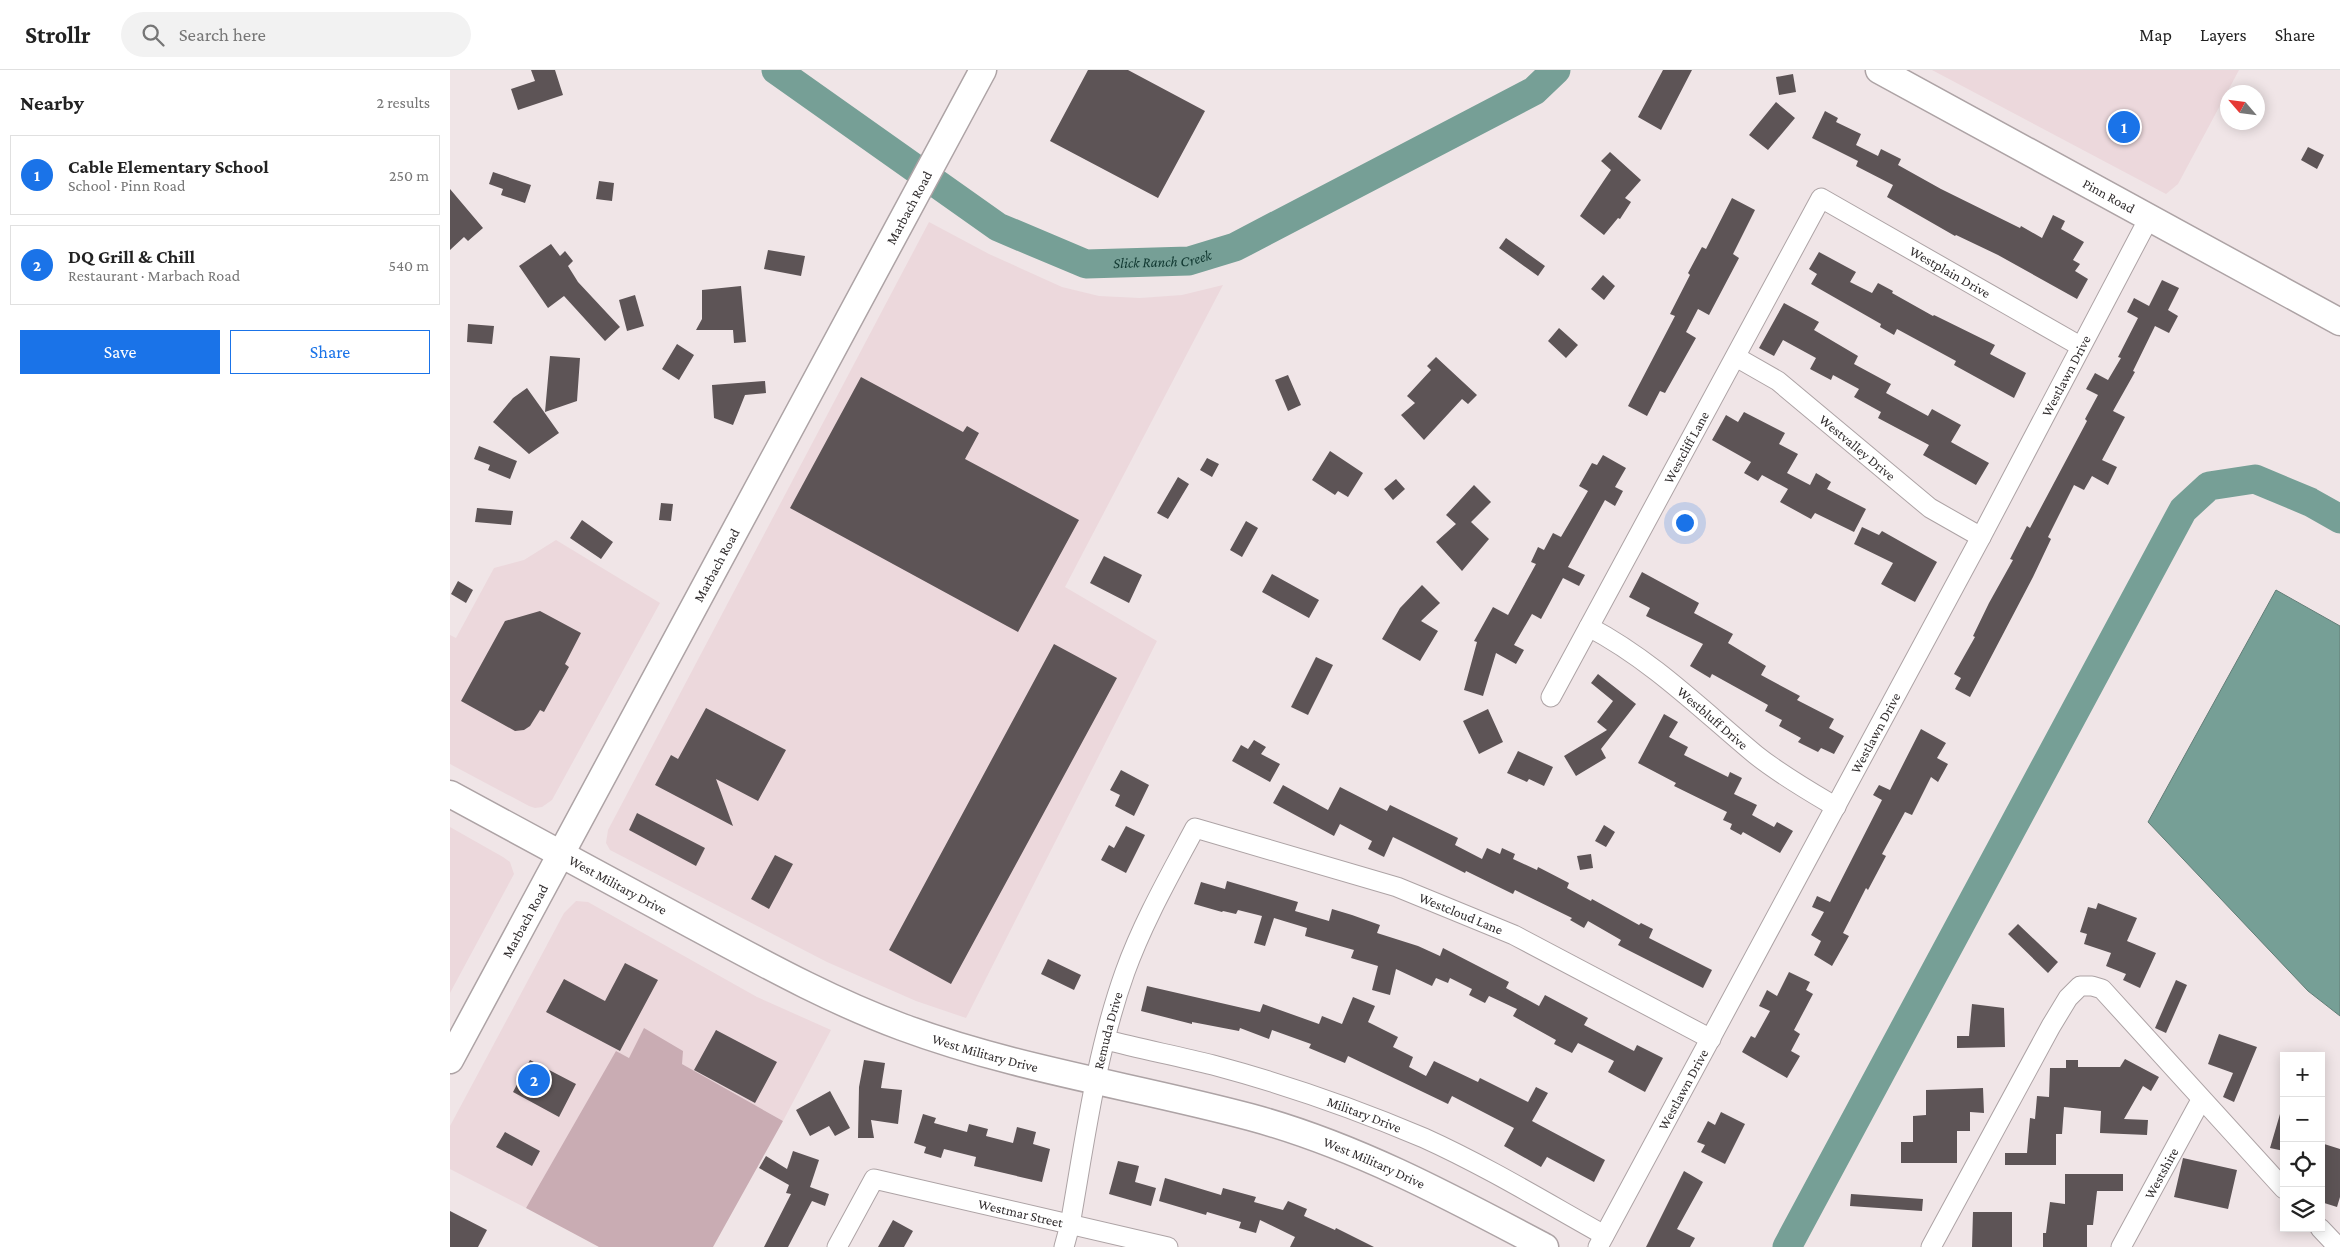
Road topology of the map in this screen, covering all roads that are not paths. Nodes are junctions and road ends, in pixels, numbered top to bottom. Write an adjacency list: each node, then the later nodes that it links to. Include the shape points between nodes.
1 (984, 70): 14 (main road, Marbach Road)
2 (1879, 70): 4 (main road, Pinn Road)
3 (1821, 198): 6 (street, Westplain Drive); 7 (street, Westcliff Lane)
4 (2149, 218): 5 (main road, Pinn Road); 6 (street, Westlawn Drive)
5 (2340, 322)
6 (2080, 346): 8 (street, Westlawn Drive)
7 (1736, 358): 8 (street, Westvalley Drive, via 1778,381 1930,508); 9 (street, Westcliff Lane)
8 (1981, 537): 12 (street, Westlawn Drive)
9 (1589, 627): 10 (street, Westcliff Lane); 12 (street, Westbluff Drive, via 1653,668 1758,756)
10 (1552, 697)
11 (450, 794): 14 (main road, West Military Drive)
12 (1836, 807): 15 (street, Westlawn Drive)
13 (1195, 828): 15 (street, Westcloud Lane, via 1398,887 1514,935); 16 (street, Remuda Drive, via 1156,902 1126,971)
14 (561, 854): 17 (main road, Marbach Road); 18 (main road, West Military Drive, via 795,980 875,1017 965,1048)
15 (1711, 1039): 23 (street, Westlawn Drive)
16 (1106, 1040): 18 (street, Remuda Drive); 23 (street, Military Drive, via 1275,1083 1425,1138 1479,1166)
17 (450, 1060)
18 (1095, 1081): 21 (street, Remuda Drive); 27 (main road, West Military Drive, via 1250,1117 1333,1144 1434,1188)
19 (2201, 1100): 20 (street); 28 (street, via 2102,989 2080,986 2068,998); 29 (street, Westshire)
20 (2282, 1187)
21 (1070, 1225): 24 (street, Westmar Street, via 874,1179); 25 (street, Remuda Drive); 26 (street, Westmar Street)
22 (2324, 1232): 30 (street)
23 (1601, 1241)
24 (838, 1247)
25 (1064, 1247)
26 (1168, 1247)
27 (1545, 1247)
28 (1930, 1247)
29 (2121, 1247)
30 (2338, 1247)

